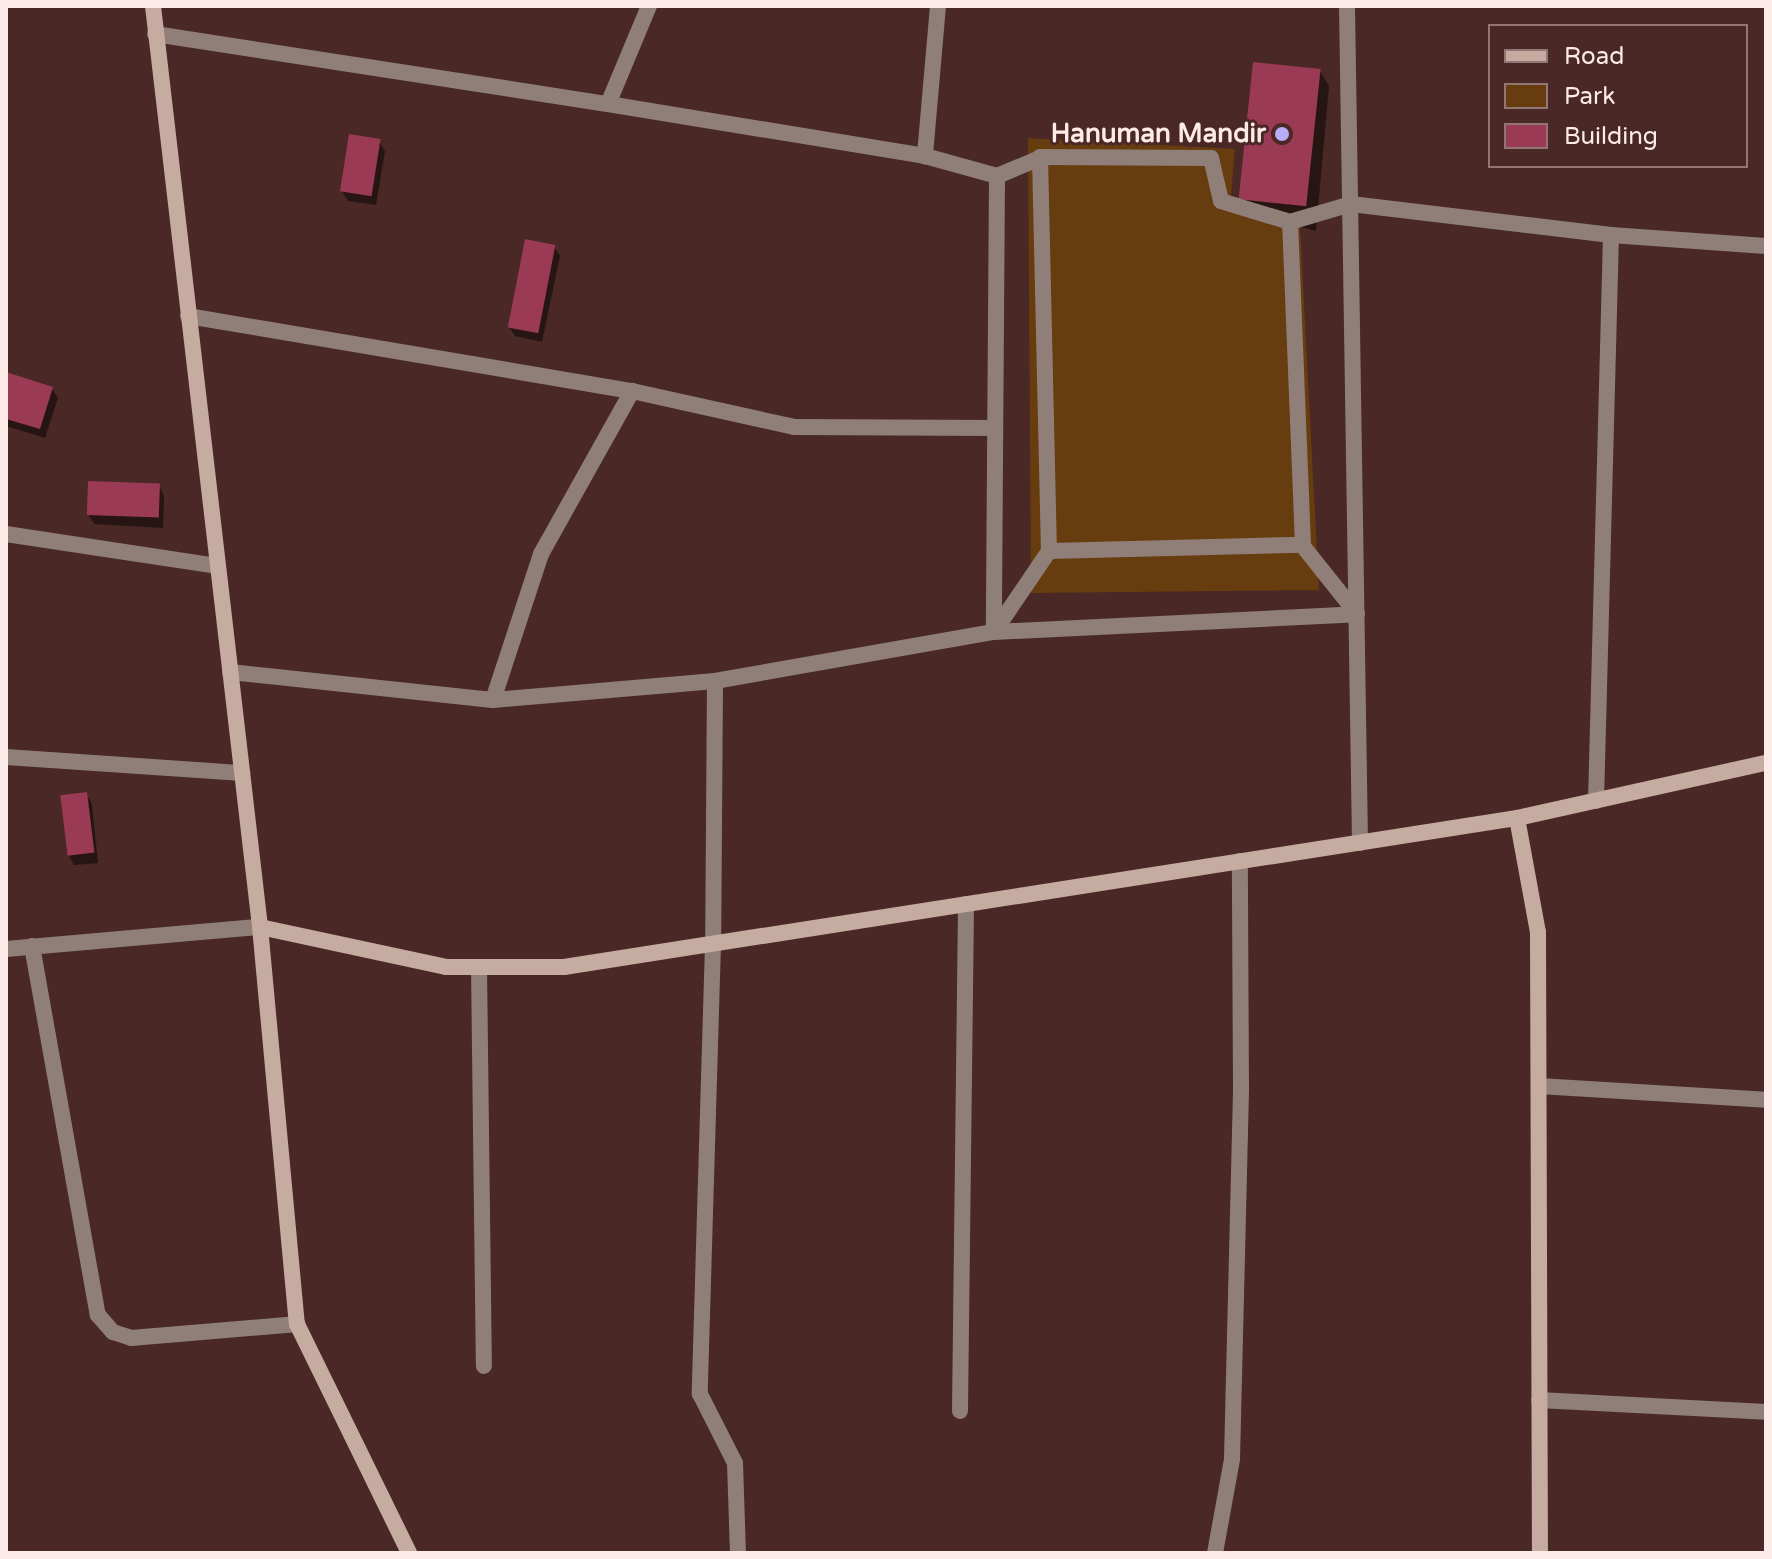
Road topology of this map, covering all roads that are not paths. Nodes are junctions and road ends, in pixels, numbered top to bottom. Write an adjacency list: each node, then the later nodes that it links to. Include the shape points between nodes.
1 (153, 6): 5 (street)
2 (649, 6): 6 (street)
3 (938, 6): 7 (street)
4 (1347, 6): 10 (street)
5 (155, 34): 6 (street); 14 (street)
6 (608, 104): 7 (street)
7 (925, 156): 9 (street)
8 (1040, 158): 9 (street); 11 (street, via 1211,158 1221,201); 19 (street)
9 (997, 176): 16 (street)
10 (1351, 204): 11 (street); 12 (street); 21 (street)
11 (1290, 222): 18 (street)
12 (1611, 235): 13 (street); 29 (street)
13 (1766, 246)
14 (188, 316): 15 (street); 20 (street)
15 (632, 391): 16 (street, via 794,427); 25 (street, via 541,554)
16 (995, 428): 22 (street)
17 (6, 534): 20 (street)
18 (1302, 545): 19 (street); 21 (street)
19 (1049, 551): 22 (street)
20 (217, 566): 23 (street)
21 (1357, 614): 22 (street); 31 (street)
22 (994, 632): 24 (street)
23 (230, 672): 25 (street); 28 (street)
24 (715, 681): 25 (street); 35 (street)
25 (493, 700)
26 (6, 757): 28 (street)
27 (1766, 763): 29 (street)
28 (242, 773): 34 (street)
29 (1596, 801): 30 (street)
30 (1517, 818): 31 (street); 39 (street, via 1538,932)
31 (1360, 843): 32 (street)
32 (1240, 861): 33 (street); 48 (street, via 1241,1087 1232,1459)
33 (966, 904): 35 (street); 44 (street)
34 (260, 927): 36 (street); 38 (street, via 446,967); 41 (street)
35 (713, 944): 38 (street, via 564,967); 47 (street, via 700,1394 735,1463)
36 (32, 946): 37 (street); 41 (street, via 98,1315 113,1332 131,1338)
37 (6, 949)
38 (479, 967): 42 (street)
39 (1539, 1086): 40 (street); 43 (street)
40 (1766, 1100)
41 (297, 1324): 46 (street)
42 (484, 1366)
43 (1539, 1400): 45 (street); 49 (street)
44 (960, 1411)
45 (1766, 1412)
46 (409, 1553)
47 (738, 1553)
48 (1215, 1553)
49 (1540, 1553)

